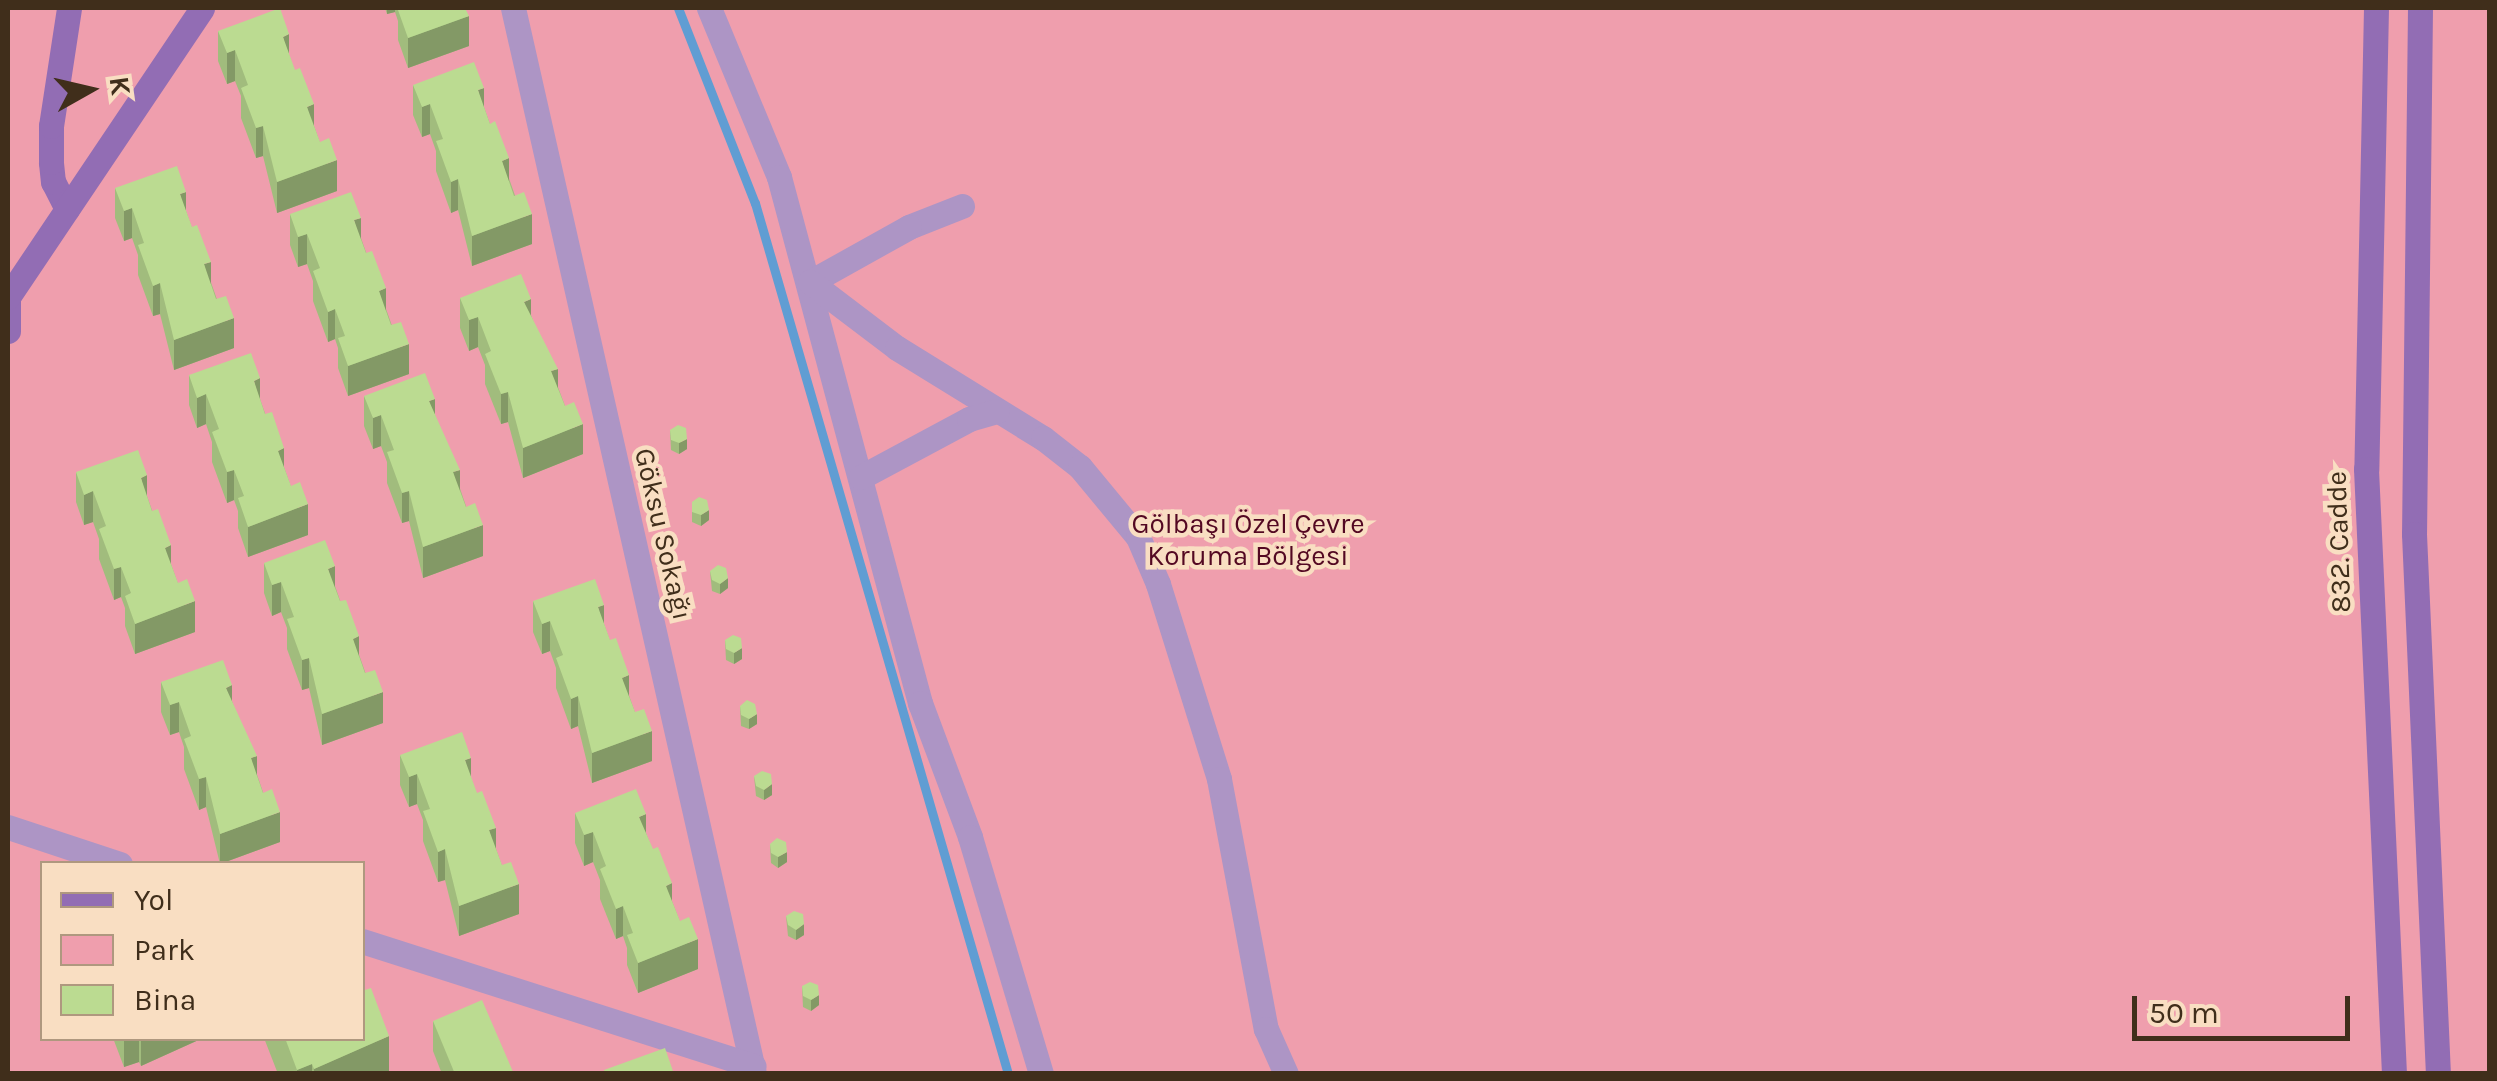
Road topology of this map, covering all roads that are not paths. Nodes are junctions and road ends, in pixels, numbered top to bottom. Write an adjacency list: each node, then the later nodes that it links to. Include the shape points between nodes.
1 (69, 8): 8 (street, via 51,126 53,182)
2 (202, 8): 8 (street)
3 (513, 8): 18 (street, Göksu Sokağı)
4 (709, 8): 9 (street, via 779,178)
5 (2376, 8): 10 (street, 832. Cadde)
6 (2420, 8): 11 (street)
7 (962, 206): 9 (street)
8 (67, 210): 12 (street, via 8,297)
9 (810, 282): 13 (street); 14 (street)
10 (2368, 319): 11 (street); 21 (street, 832. Cadde, via 2369,567)
11 (2415, 320): 22 (street, via 2414,534)
12 (8, 331)
13 (997, 411): 14 (street, via 969,419); 20 (street, via 1080,467 1138,537 1219,779 1266,1029)
14 (862, 477): 19 (street, via 920,703 970,838)
15 (8, 827): 16 (street)
16 (111, 861)
17 (365, 942): 18 (street)
18 (754, 1070)
19 (1041, 1074)
20 (1286, 1074)
21 (2394, 1074)
22 (2438, 1074)

